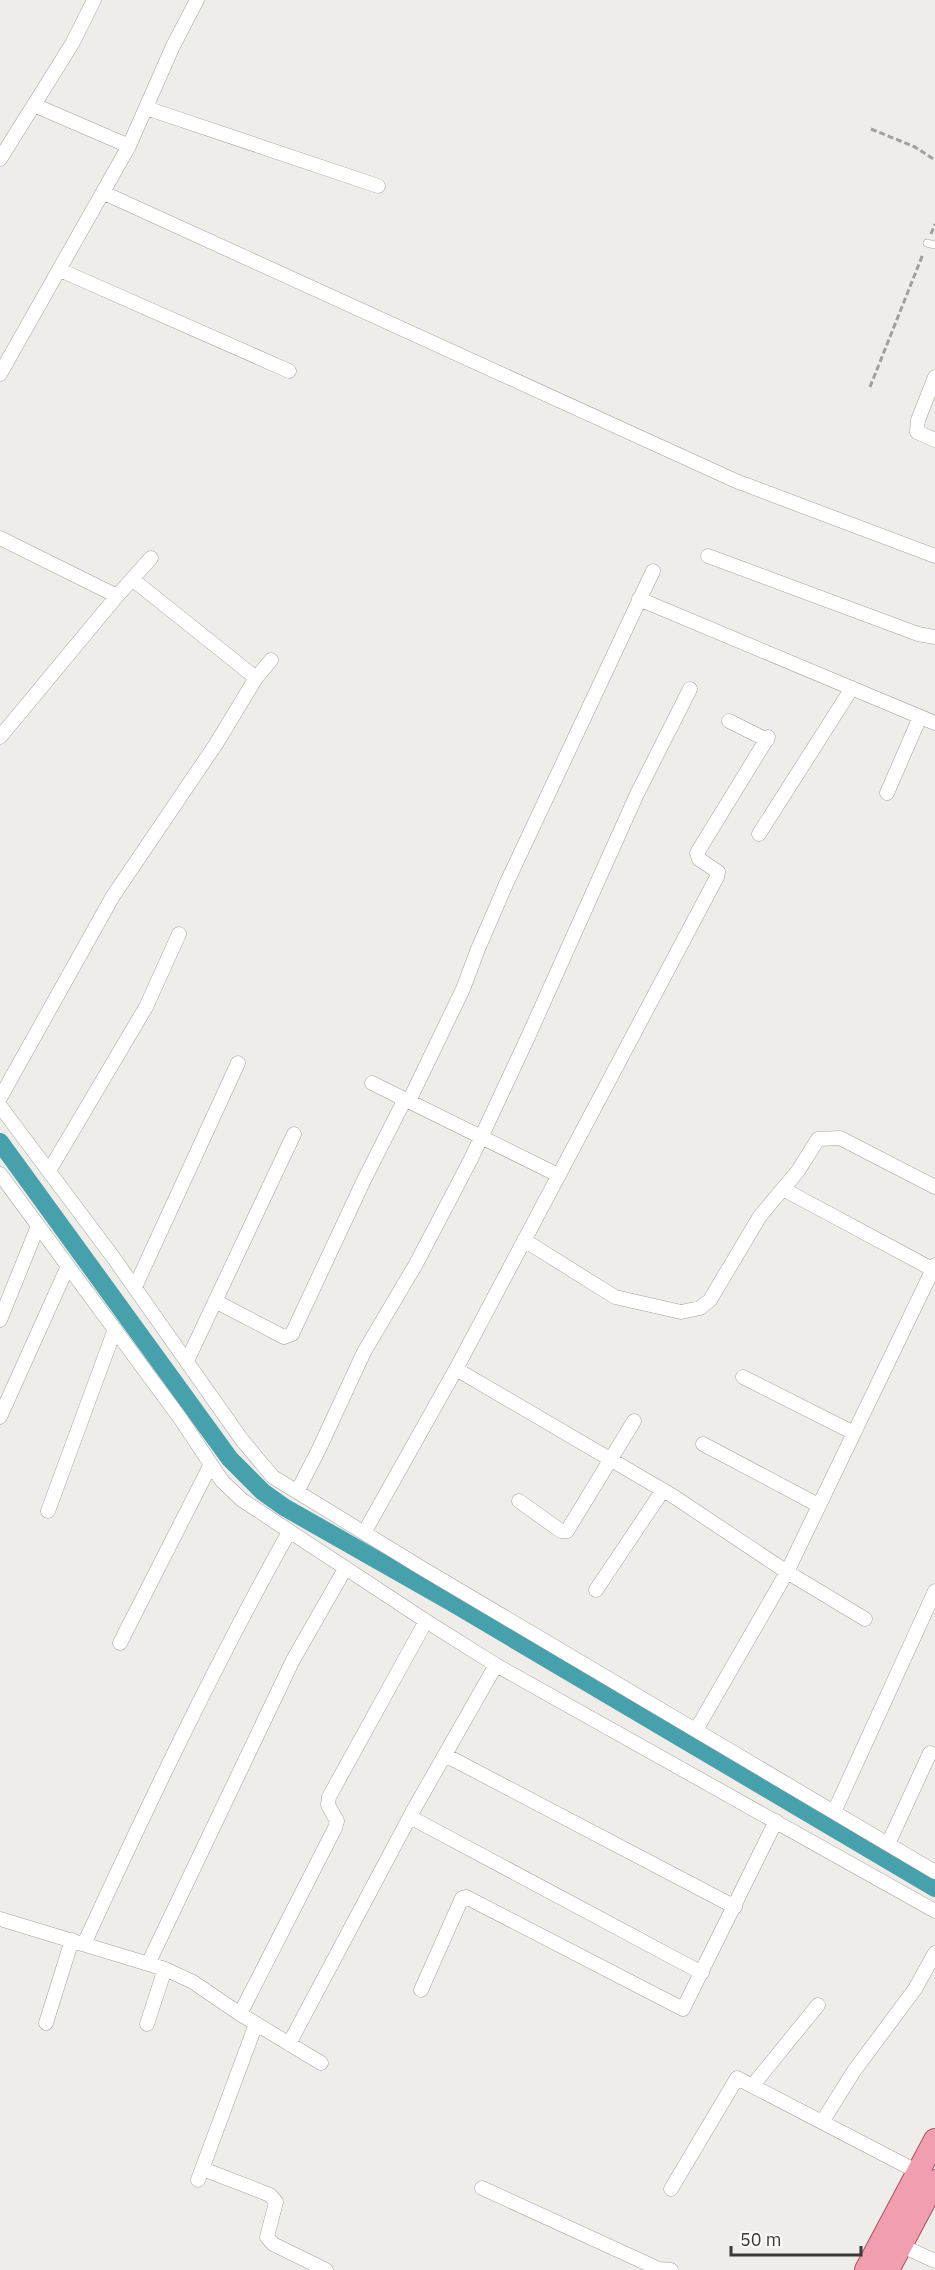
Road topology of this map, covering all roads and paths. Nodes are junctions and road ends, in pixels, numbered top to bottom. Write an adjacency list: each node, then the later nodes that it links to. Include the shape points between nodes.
1 (94, 0): 3 (street)
2 (197, 0): 4 (street)
3 (34, 105): 6 (street); 7 (street)
4 (146, 108): 6 (street); 9 (street)
5 (871, 129): 8 (path)
6 (129, 146): 10 (street)
7 (0, 159)
8 (935, 160)
9 (378, 186)
10 (104, 193): 13 (street); 21 (street, via 736,481)
11 (935, 224): 12 (path)
12 (931, 244): 17 (path)
13 (60, 270): 14 (street); 15 (street)
14 (289, 371)
15 (0, 374)
16 (935, 377): 18 (street, via 917,432)
17 (870, 387)
18 (935, 440)
19 (2, 544): 25 (street)
20 (708, 556): 27 (street)
21 (935, 556)
22 (152, 558): 24 (street)
23 (653, 571): 26 (street)
24 (132, 579): 25 (street); 29 (street)
25 (117, 596): 35 (street)
26 (639, 599): 30 (street); 42 (street, via 507,882 463,989)
27 (935, 637)
28 (271, 660): 29 (street)
29 (256, 678): 41 (street, via 113,896)
30 (852, 688): 32 (street); 37 (street)
31 (690, 689): 45 (street, via 637,794)
32 (920, 717): 34 (street); 36 (street)
33 (729, 721): 48 (street, via 768,739 697,853 699,859 718,872 717,877)
34 (935, 723)
35 (0, 737)
36 (887, 793)
37 (759, 834)
38 (179, 934): 46 (street, via 146,1007)
39 (238, 1063): 55 (street)
40 (372, 1083): 42 (street)
41 (0, 1098)
42 (407, 1100): 45 (street); 56 (street, via 364,1179 292,1334 284,1337)
43 (0, 1106): 46 (street)
44 (294, 1134): 56 (street)
45 (481, 1137): 48 (street); 69 (street, via 416,1264 364,1352)
46 (49, 1171): 55 (street)
47 (0, 1174): 51 (street)
48 (558, 1175): 52 (street)
49 (935, 1187): 50 (street, via 840,1138 828,1138 818,1139)
50 (783, 1189): 52 (street, via 760,1216 710,1300 700,1308 681,1312 615,1297); 54 (street)
51 (38, 1226): 53 (street); 57 (street)
52 (524, 1240): 60 (street)
53 (68, 1266): 58 (street); 62 (street)
54 (934, 1267): 64 (street)
55 (135, 1287): 59 (street)
56 (215, 1301): 59 (street)
57 (0, 1320)
58 (115, 1329): 67 (street); 72 (street)
59 (187, 1361): 69 (street, via 265,1468)
60 (456, 1369): 66 (street); 74 (street)
61 (743, 1377): 64 (street)
62 (0, 1417)
63 (634, 1421): 66 (street)
64 (854, 1433): 71 (street)
65 (703, 1444): 71 (street)
66 (611, 1460): 68 (street); 70 (street, via 567,1531 561,1532)
67 (211, 1464): 73 (street, via 222,1481 243,1500); 81 (street)
68 (663, 1490): 76 (street); 77 (street)
69 (297, 1492): 74 (street)
70 (519, 1501)
71 (818, 1505): 76 (street)
72 (48, 1511)
73 (289, 1532): 75 (street); 94 (street)
74 (364, 1533): 83 (street)
75 (345, 1569): 80 (street); 96 (street, via 293,1660)
76 (787, 1572): 79 (street); 83 (street)
77 (596, 1590)
78 (935, 1591): 86 (street)
79 (865, 1619)
80 (426, 1622): 82 (street); 101 (street, via 329,1797 328,1805 337,1821 335,1828)
81 (120, 1643)
82 (496, 1665): 85 (street); 88 (street)
83 (696, 1730): 86 (street)
84 (930, 1753): 89 (street)
85 (445, 1755): 87 (street); 91 (street)
86 (834, 1812): 89 (street)
87 (410, 1817): 98 (street); 105 (street)
88 (776, 1821): 91 (street); 92 (street)
89 (888, 1844): 90 (street)
90 (934, 1869)
91 (735, 1907): 98 (street)
92 (935, 1911)
93 (0, 1919): 94 (street)
94 (78, 1942): 96 (street); 102 (street)
95 (935, 1953): 108 (street, via 915,1989 854,2071)
96 (148, 1964): 97 (street)
97 (165, 1969): 101 (street, via 193,1982); 103 (street)
98 (702, 1973): 99 (street, via 683,2009 466,1897 462,1898)
99 (421, 1990)
100 (818, 2005): 107 (street)
101 (240, 2014): 104 (street)
102 (46, 2023)
103 (147, 2024)
104 (256, 2024): 105 (street); 115 (street, via 200,2175 270,2195 276,2202 267,2236 273,2244)
105 (289, 2044): 106 (street)
106 (321, 2063)
107 (753, 2085): 108 (street); 112 (street, via 736,2078)
108 (822, 2122): 110 (street)
109 (935, 2140): 110 (main road)
110 (926, 2176): 113 (main road); 117 (main road)
111 (482, 2188): 116 (street, via 659,2269)
112 (671, 2189)
113 (902, 2246): 114 (street); 118 (main road)
114 (935, 2261)
115 (326, 2270)
116 (671, 2270)
117 (866, 2270)
118 (888, 2270)

